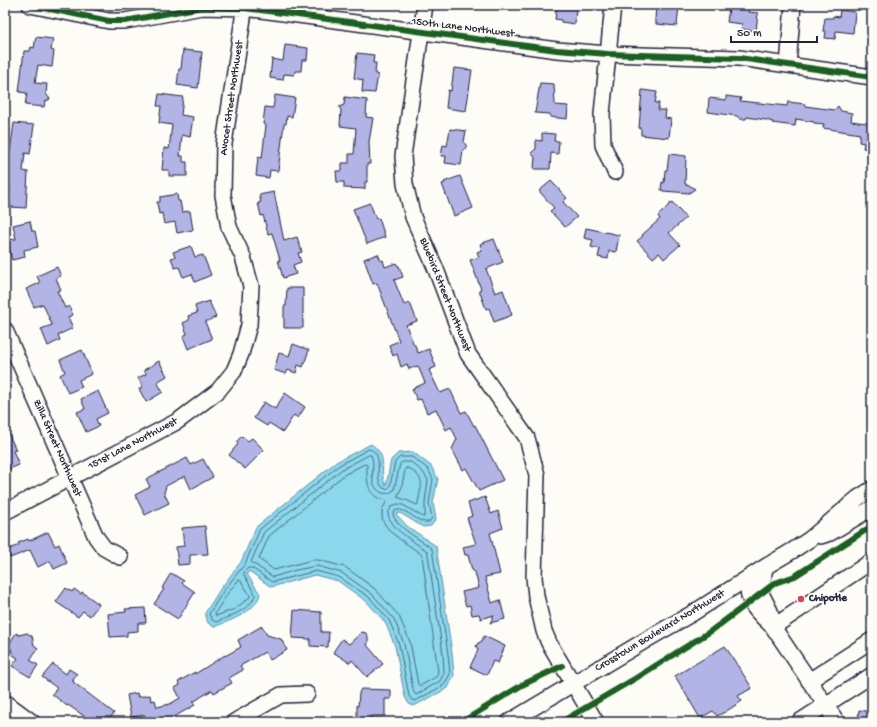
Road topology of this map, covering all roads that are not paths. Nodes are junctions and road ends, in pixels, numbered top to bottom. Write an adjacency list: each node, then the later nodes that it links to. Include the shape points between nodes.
1 (30, 5): 5 (street, 150th Lane Northwest, via 109,21 125,21 202,7)
2 (425, 5): 6 (street, Bluebird Street Northwest)
3 (613, 5): 7 (street)
4 (793, 5): 8 (street)
5 (245, 7): 6 (street, 150th Lane Northwest); 12 (street, Avocet Street Northwest, via 224,144 223,195 230,227 243,257 250,286 248,325)
6 (421, 33): 7 (street, 150th Lane Northwest); 26 (street, Bluebird Street Northwest, via 403,156 405,184 413,217 468,354 527,438 538,475 534,577 539,611 546,635)
7 (608, 54): 8 (street, 150th Lane Northwest, via 740,58); 10 (street, via 602,114 603,145)
8 (788, 65): 9 (street, 150th Lane Northwest)
9 (872, 77)
10 (615, 172)
11 (5, 330): 13 (street, Zilla Street Northwest)
12 (241, 354): 13 (street, 151st Lane Northwest, via 234,371 218,391 202,405 178,421)
13 (70, 477): 16 (street, 151st Lane Northwest); 18 (street, Zilla Street Northwest, via 96,537 104,548)
14 (872, 489): 17 (street, Crosstown Boulevard Northwest)
15 (872, 508): 17 (street, Crosstown Boulevard Northwest, via 830,533)
16 (5, 512)
17 (810, 539): 20 (street, Crosstown Boulevard Northwest)
18 (120, 557)
19 (872, 561): 22 (street)
20 (765, 567): 21 (street, Crosstown Boulevard Northwest); 22 (street, via 761,593)
21 (750, 577): 22 (street, via 747,586 750,601); 26 (street, Crosstown Boulevard Northwest)
22 (774, 627): 25 (street)
23 (872, 640): 25 (street)
24 (872, 675): 29 (street)
25 (809, 681): 29 (street)
26 (573, 684): 32 (street, Crosstown Boulevard Northwest); 33 (street, Bluebird Street Northwest)
27 (307, 694): 31 (street, via 281,695)
28 (5, 702): 30 (street)
29 (825, 705): 34 (street); 35 (street)
30 (32, 722)
31 (234, 722)
32 (509, 722)
33 (596, 722)
34 (799, 722)
35 (837, 722)

